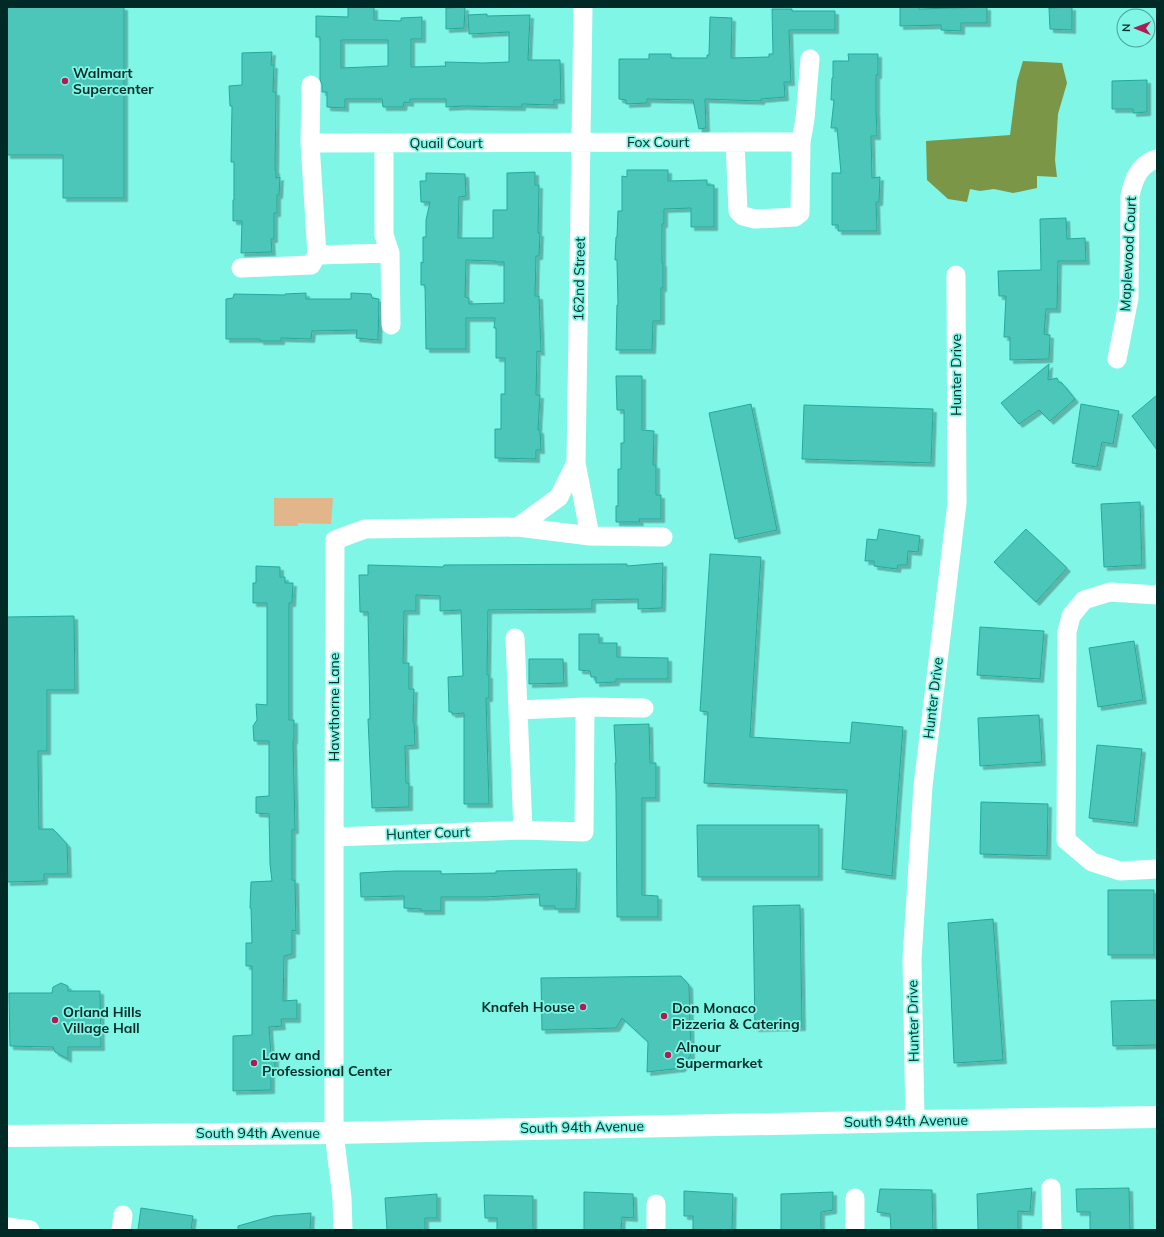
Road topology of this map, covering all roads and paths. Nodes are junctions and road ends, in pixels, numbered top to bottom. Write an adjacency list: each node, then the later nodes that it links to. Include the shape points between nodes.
1 (584, 7): 4 (street, 162nd Street)
2 (810, 60): 6 (street)
3 (311, 85): 7 (street)
4 (581, 142): 5 (street, Fox Court); 8 (street, Quail Court); 16 (street, 162nd Street)
5 (735, 142): 6 (street, Fox Court); 6 (street, via 738,211 743,216 755,219 795,217 800,213)
6 (801, 142)
7 (310, 143): 8 (street, Quail Court); 11 (street)
8 (384, 143): 10 (street, via 384,235)
9 (1157, 160): 15 (street, Maplewood Court, via 1138,172 1130,196 1129,298)
10 (390, 253): 11 (street); 14 (street)
11 (317, 255): 12 (street, via 311,265)
12 (241, 268)
13 (956, 275): 29 (street, Hunter Drive, via 957,503 923,786 912,959)
14 (391, 325)
15 (1117, 359)
16 (576, 463): 17 (street, 162nd Street, via 559,497); 18 (street)
17 (518, 527): 18 (street, Hawthorne Lane); 26 (street, Hawthorne Lane, via 365,529 335,540)
18 (590, 536): 19 (street, Hawthorne Lane)
19 (663, 537)
20 (1157, 595): 27 (street, via 1110,592 1084,600 1071,616 1067,632 1066,833 1066,840 1092,862 1120,871)
21 (515, 638): 24 (street)
22 (585, 707): 23 (street); 24 (street); 25 (street, Hunter Court, via 584,832)
23 (644, 708)
24 (518, 710): 25 (street)
25 (523, 830): 26 (street, Hunter Court)
26 (334, 837): 30 (street, Hawthorne Lane)
27 (1157, 869)
28 (1157, 1118): 29 (street, South 94th Avenue)
29 (915, 1121): 30 (street, South 94th Avenue)
30 (334, 1133): 31 (street, South 94th Avenue); 37 (street, Hawthorne Lane)
31 (7, 1136)
32 (1051, 1188): 40 (street)
33 (855, 1198): 39 (street)
34 (656, 1204): 38 (street)
35 (7, 1227): 36 (street)
36 (30, 1230)
37 (343, 1230)
38 (656, 1230)
39 (855, 1230)
40 (1052, 1230)

